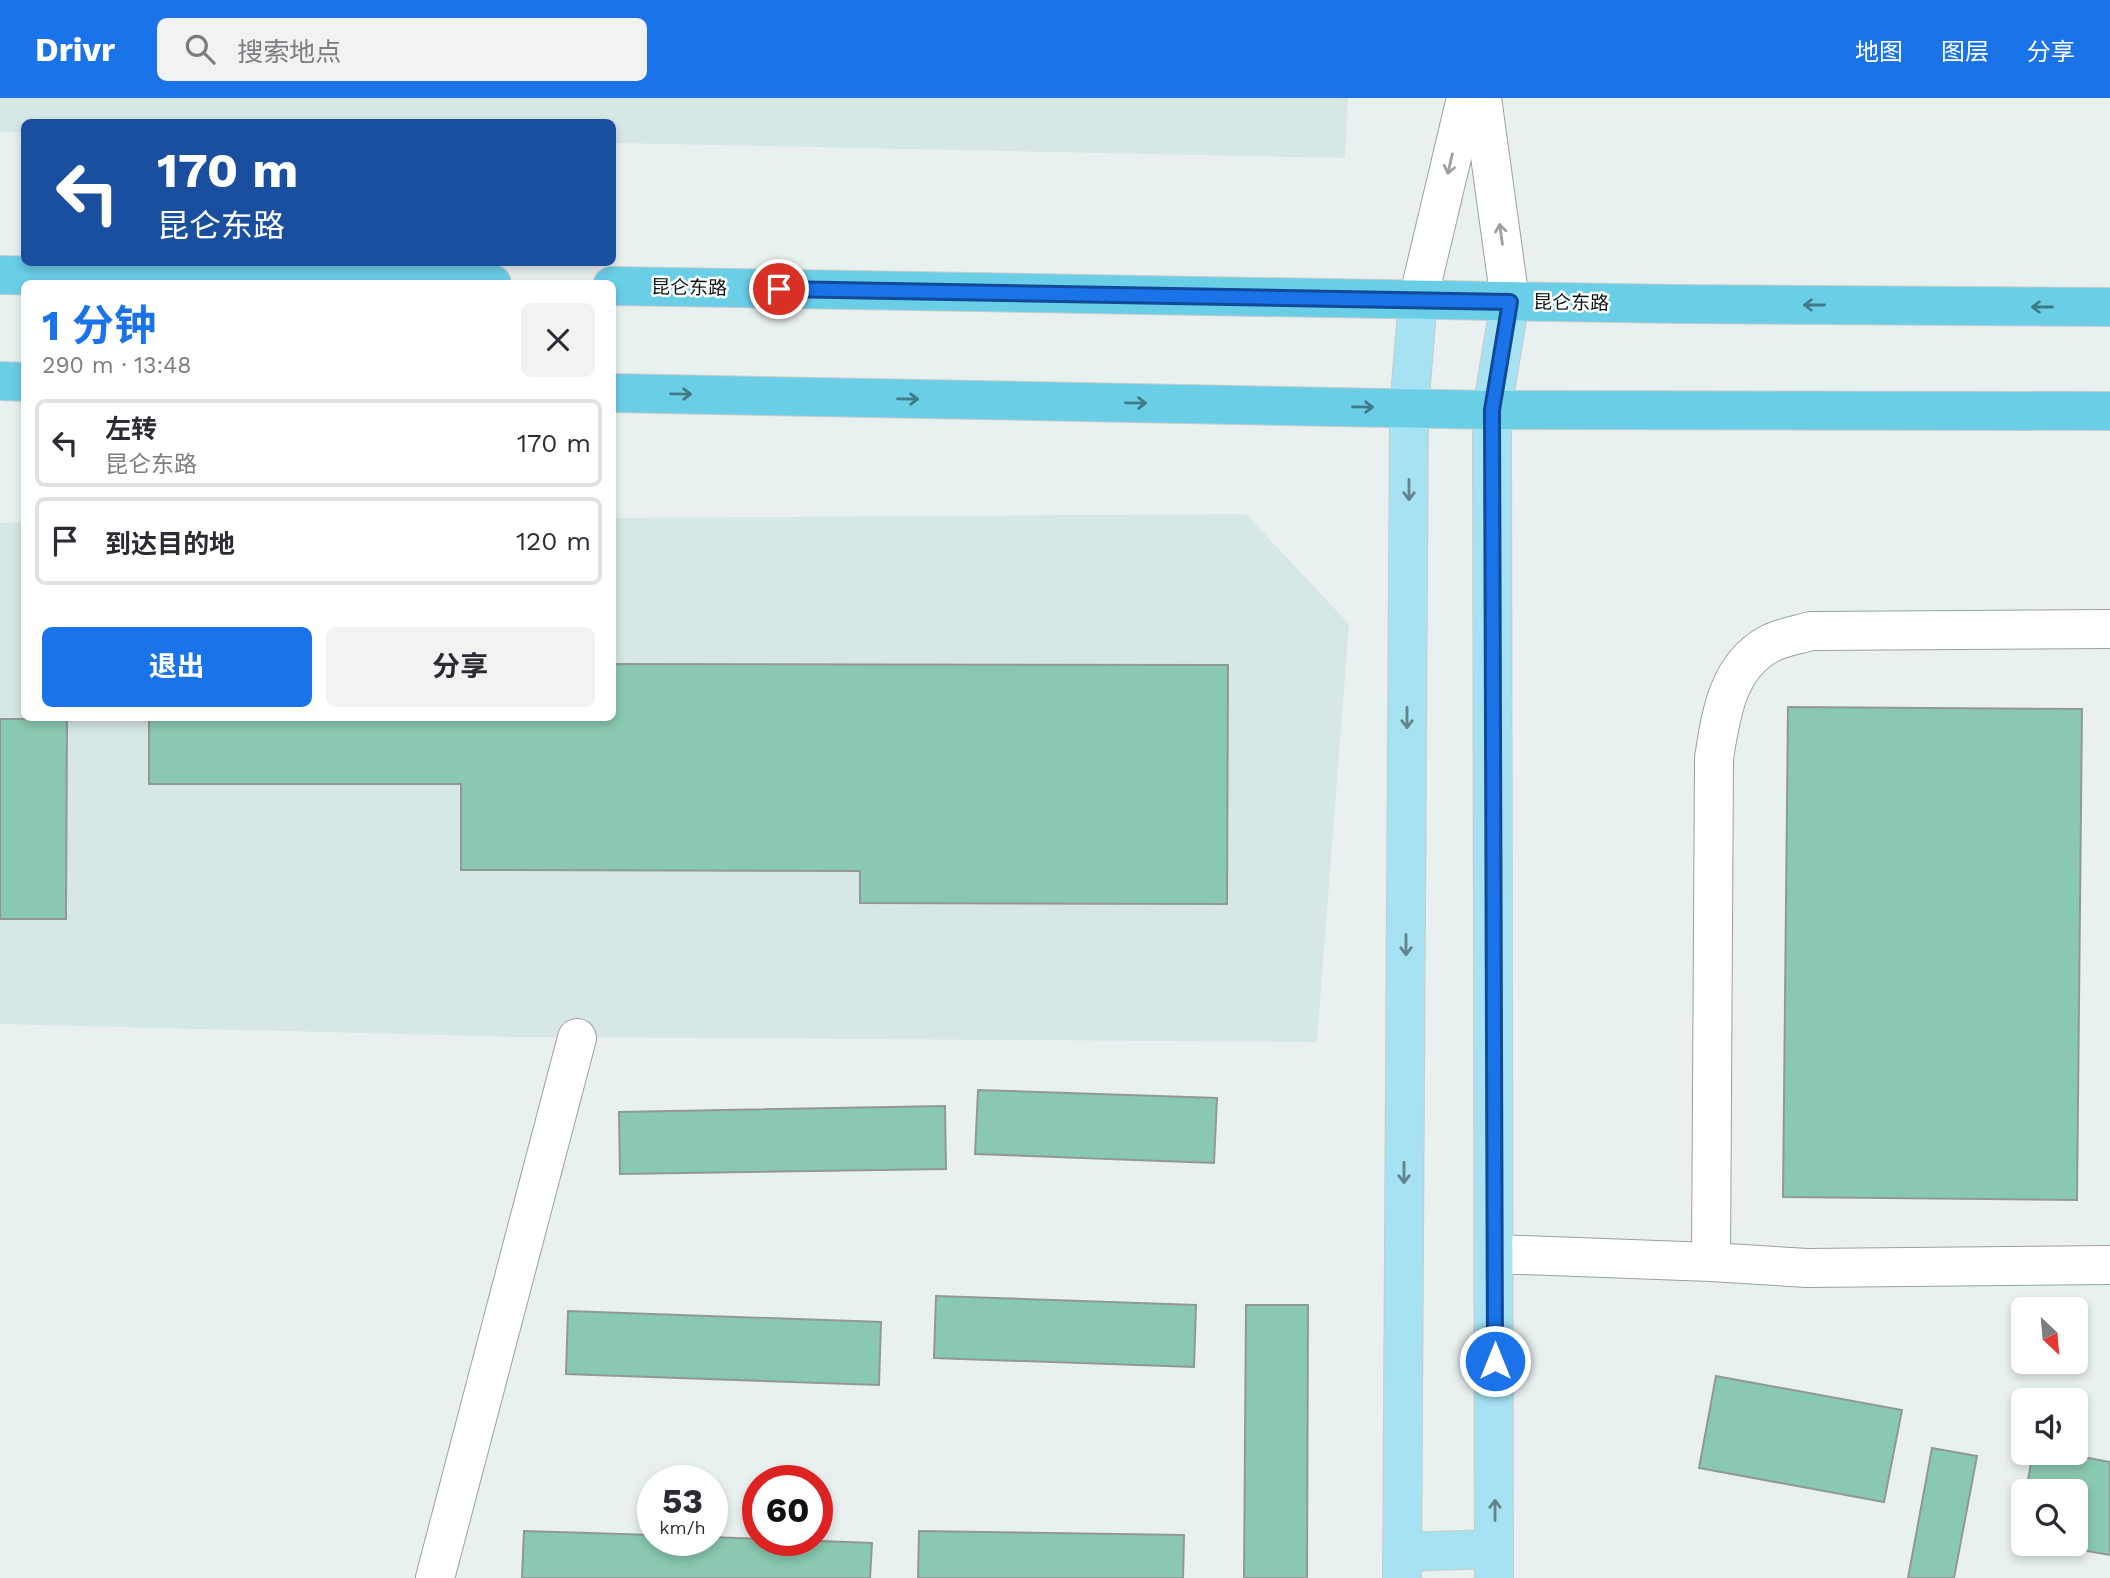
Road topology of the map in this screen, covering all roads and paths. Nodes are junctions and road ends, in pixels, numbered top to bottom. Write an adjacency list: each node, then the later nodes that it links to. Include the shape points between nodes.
1 (1466, 98): 6 (street, one-way to 6)
2 (1482, 98): 7 (street, one-way to 2)
3 (0, 275): 4 (highway)
4 (273, 280)
5 (616, 286): 6 (highway, 昆仑东路)
6 (1418, 300): 7 (highway, 昆仑东路); 12 (main road)
7 (1510, 302): 8 (highway, 昆仑东路, one-way to 7); 13 (main road)
8 (2110, 307)
9 (0, 381): 10 (highway)
10 (21, 382)
11 (616, 393): 12 (highway, one-way to 12)
12 (1409, 408): 13 (highway); 21 (main road, one-way to 21)
13 (1492, 410): 14 (highway); 17 (main road)
14 (2110, 411)
15 (2110, 629): 18 (street, via 1811,631 1770,642 1744,662 1723,708 1714,758)
16 (577, 1038): 22 (street)
17 (1495, 1254): 18 (street); 20 (main road, one-way to 17)
18 (1711, 1262): 19 (street, via 1807,1268)
19 (2110, 1265)
20 (1494, 1563): 21 (main road)
21 (1402, 1565)
22 (435, 1578)

